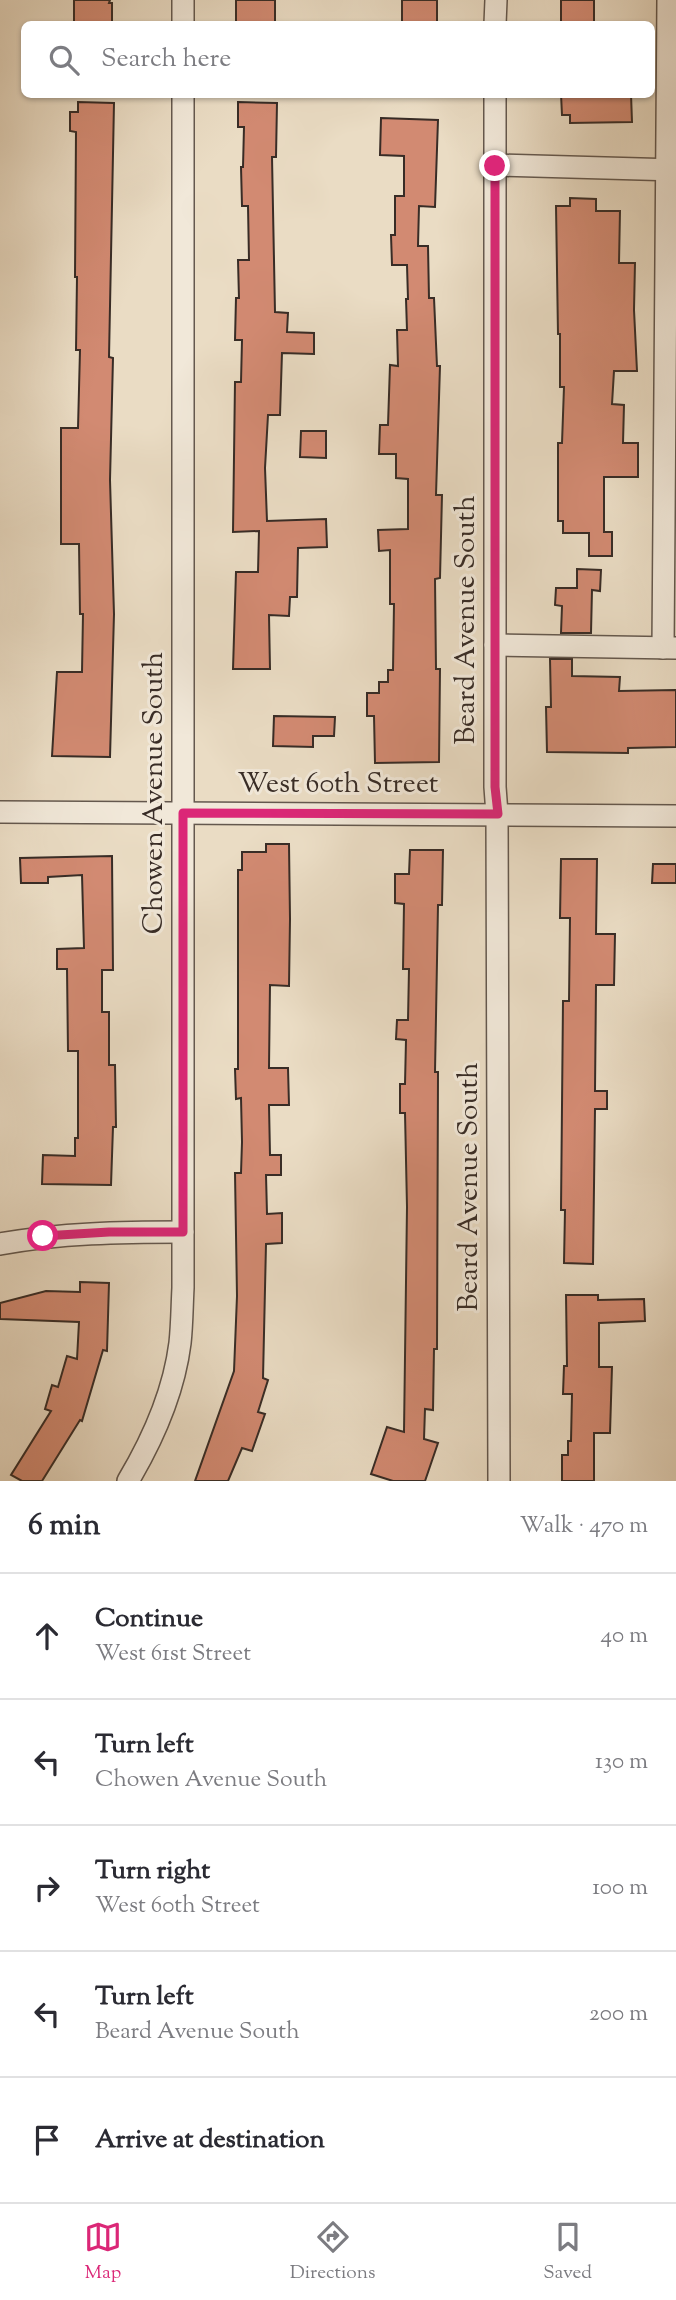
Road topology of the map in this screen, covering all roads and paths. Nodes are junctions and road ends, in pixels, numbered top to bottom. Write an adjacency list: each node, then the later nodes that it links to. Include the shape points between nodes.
1 (183, 0): 4 (street)
2 (495, 0): 5 (street)
3 (668, 0): 9 (street)
4 (183, 21)
5 (495, 21)
6 (183, 98): 13 (street, Chowen Avenue South)
7 (495, 98): 8 (street, Beard Avenue South)
8 (495, 166): 9 (street); 10 (street, Beard Avenue South)
9 (671, 169): 11 (street)
10 (495, 645): 11 (street); 14 (street, Beard Avenue South)
11 (669, 648)
12 (0, 812): 13 (street, West 60th Street)
13 (183, 813): 14 (street, West 60th Street); 16 (street, Chowen Avenue South)
14 (498, 814): 15 (street, West 60th Street); 19 (street, Beard Avenue South)
15 (676, 816)
16 (183, 1232): 17 (street, via 43,1236); 18 (street, Chowen Avenue South, via 179,1346 166,1402)
17 (0, 1244)
18 (128, 1481)
19 (499, 1481)

